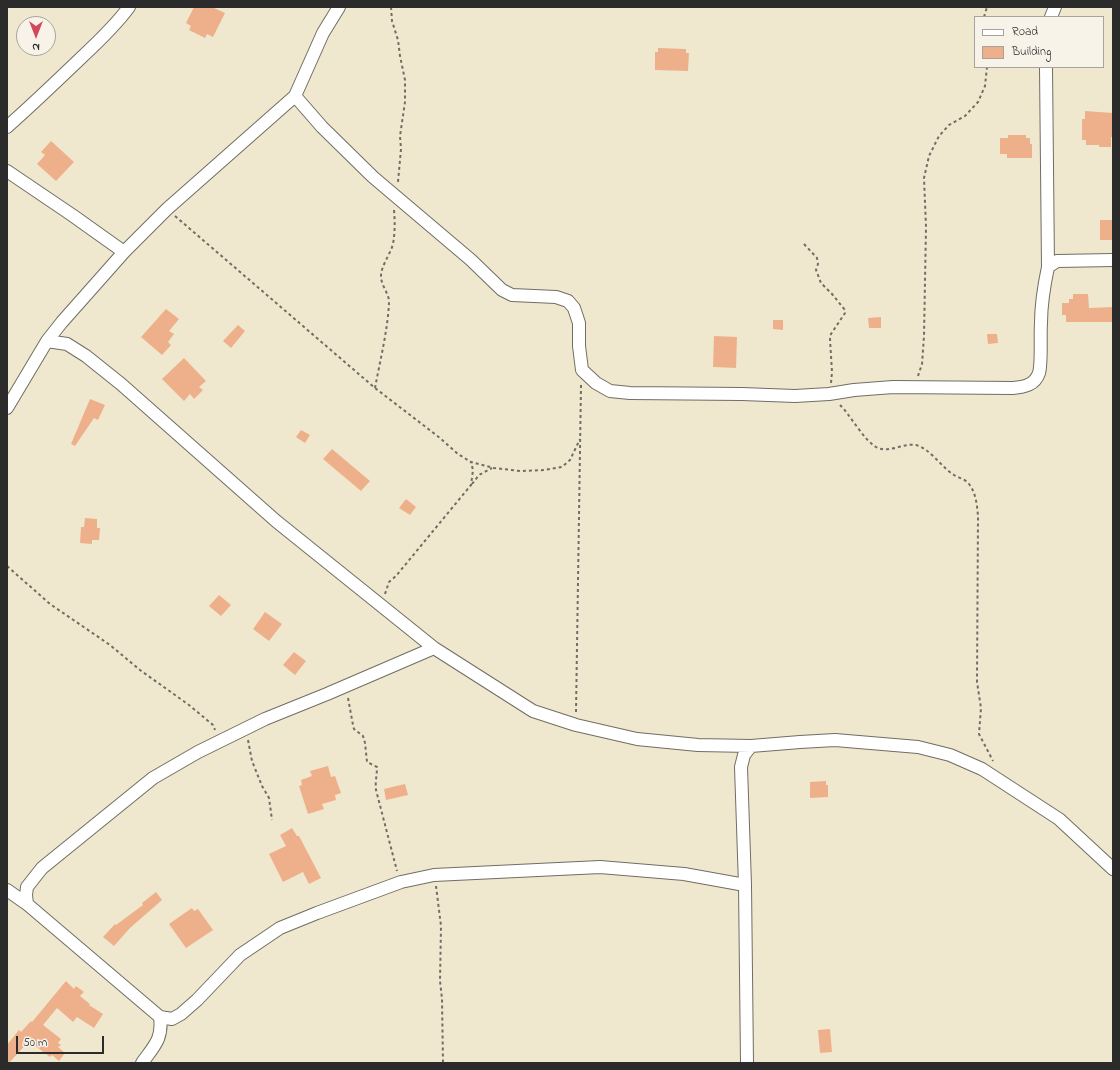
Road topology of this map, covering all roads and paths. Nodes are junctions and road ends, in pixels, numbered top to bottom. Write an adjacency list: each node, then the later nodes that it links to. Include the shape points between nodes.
1 (129, 7): 9 (street, via 122,18 90,50)
2 (339, 7): 8 (street, via 323,33)
3 (391, 7): 11 (path, via 405,80)
4 (1055, 7): 5 (street)
5 (1050, 16)
6 (987, 68): 22 (path, via 986,86 978,102 965,116 949,124 938,136 929,156 924,178 926,278 922,364)
7 (1046, 68): 16 (street)
8 (295, 96): 11 (street, via 322,127); 12 (street)
9 (7, 127)
10 (7, 171): 14 (street)
11 (396, 196): 20 (street, via 502,290 512,295 556,297 568,301 574,308 579,323); 21 (path, via 395,231 381,275 389,301)
12 (167, 209): 14 (street); 21 (path)
13 (804, 244): 23 (path, via 817,258 816,270 821,283 845,310 830,339 832,372)
14 (124, 252): 17 (street)
15 (1113, 260): 16 (street, via 1057,261)
16 (1048, 267): 22 (street, via 1044,284 1039,373 1034,381 1026,386 1013,388)
17 (62, 322): 18 (street); 19 (street)
18 (47, 341): 19 (street); 24 (street)
19 (67, 344): 30 (street, via 122,384 276,521)
20 (582, 370): 23 (street, via 596,384 610,391 630,393 795,396); 25 (path)
21 (375, 388): 26 (path)
22 (912, 388): 23 (street, via 893,387)
23 (829, 394): 37 (path, via 875,446 882,449 907,445 924,448 941,465 969,483 974,492 978,516 977,682 981,708 980,734)
24 (7, 408)
25 (580, 439): 27 (path, via 570,460 562,467 520,471); 33 (path)
26 (471, 462): 27 (path); 28 (path)
27 (493, 468): 28 (path, via 479,475)
28 (471, 485): 30 (path, via 389,582 385,591)
29 (7, 566): 35 (path, via 50,604 110,645 209,721 216,731)
30 (385, 607): 31 (street)
31 (434, 648): 32 (street); 33 (street, via 533,711)
32 (346, 685): 34 (street); 41 (path, via 354,729 363,736 367,762 377,767 376,790)
33 (576, 725): 36 (street, via 637,739 698,745)
34 (244, 729): 35 (street); 38 (path, via 252,761 269,798)
35 (217, 744): 43 (street, via 153,778 42,868)
36 (751, 746): 39 (street, via 835,740 918,747 950,755 982,769 1059,819); 42 (street, via 744,755 741,767)
37 (993, 762)
38 (272, 820)
39 (1113, 869)
40 (434, 875): 41 (street); 42 (street, via 600,868 684,874); 48 (path, via 441,926)
41 (401, 882): 46 (street, via 280,928 240,955 181,1014 172,1018)
42 (745, 885): 49 (street)
43 (27, 887): 44 (street); 45 (street)
44 (7, 889): 45 (street)
45 (27, 904): 46 (street)
46 (160, 1017): 47 (street, via 159,1038)
47 (142, 1063)
48 (443, 1063)
49 (747, 1063)

